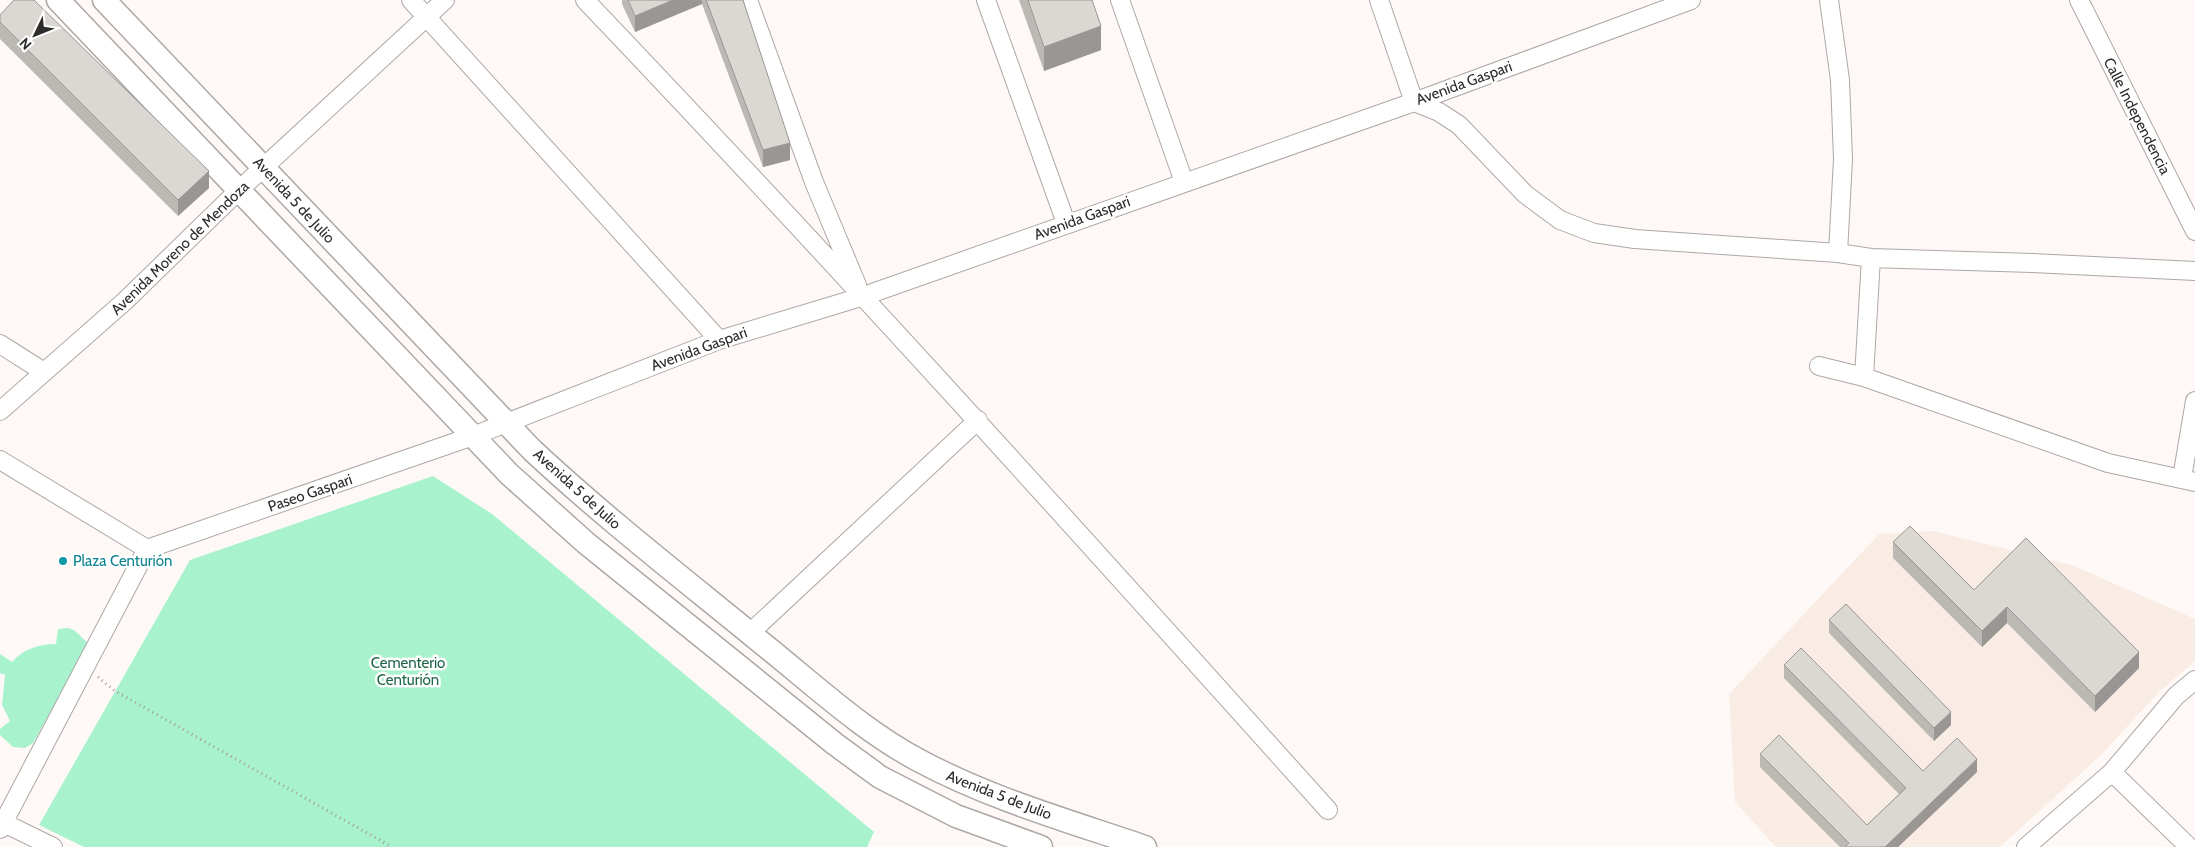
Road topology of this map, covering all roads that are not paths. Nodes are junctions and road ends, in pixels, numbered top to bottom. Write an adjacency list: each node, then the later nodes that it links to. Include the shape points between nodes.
1 (58, 0): 17 (street)
2 (104, 0): 15 (street, Avenida 5 de Julio)
3 (411, 0): 13 (street)
4 (445, 0): 13 (street, Avenida Moreno de Mendoza)
5 (586, 0): 23 (street)
6 (748, 0): 23 (street, via 814,182)
7 (986, 0): 18 (street)
8 (1120, 0): 16 (street)
9 (1378, 0): 14 (street)
10 (1692, 0): 14 (street, Avenida Gaspari)
11 (1829, 0): 20 (street, via 1840,80 1843,159)
12 (2079, 0): 19 (street, Calle Independencia)
13 (426, 18): 15 (street, Avenida Moreno de Mendoza); 24 (street)
14 (1414, 102): 16 (street, Avenida Gaspari); 20 (street, via 1459,125 1525,194 1560,220 1594,233 1635,239)
15 (264, 169): 17 (street, Avenida Moreno de Mendoza); 32 (street, Avenida 5 de Julio)
16 (1184, 182): 18 (street, Avenida Gaspari)
17 (239, 190): 27 (street, Avenida Moreno de Mendoza, via 125,301); 33 (street)
18 (1066, 223): 23 (street, Avenida Gaspari)
19 (2195, 231)
20 (1838, 253): 21 (street)
21 (1871, 258): 22 (street); 28 (street)
22 (2195, 271)
23 (862, 297): 24 (street, Avenida Gaspari); 31 (street)
24 (719, 340): 32 (street, Avenida Gaspari)
25 (0, 344): 27 (street)
26 (1819, 366): 28 (street)
27 (44, 372): 30 (street, Avenida Moreno de Mendoza)
28 (1864, 377): 35 (street, via 2108,463)
29 (2195, 401): 35 (street)
30 (0, 411)
31 (978, 420): 37 (street); 40 (street)
32 (506, 422): 33 (street, Avenida Gaspari); 37 (street, Avenida 5 de Julio, via 586,500)
33 (473, 436): 36 (street, Paseo Gaspari); 43 (street, via 509,474 586,543 866,767 901,789 956,816)
34 (0, 460): 36 (street)
35 (2189, 480)
36 (147, 549): 41 (street)
37 (750, 633): 44 (street, Avenida 5 de Julio, via 863,723 918,760 990,794)
38 (2195, 680): 39 (street, via 2176,696)
39 (2112, 772): 45 (street); 46 (street)
40 (1328, 810)
41 (1, 824): 42 (street)
42 (53, 847)
43 (1041, 847)
44 (1145, 847)
45 (2026, 847)
46 (2188, 847)

